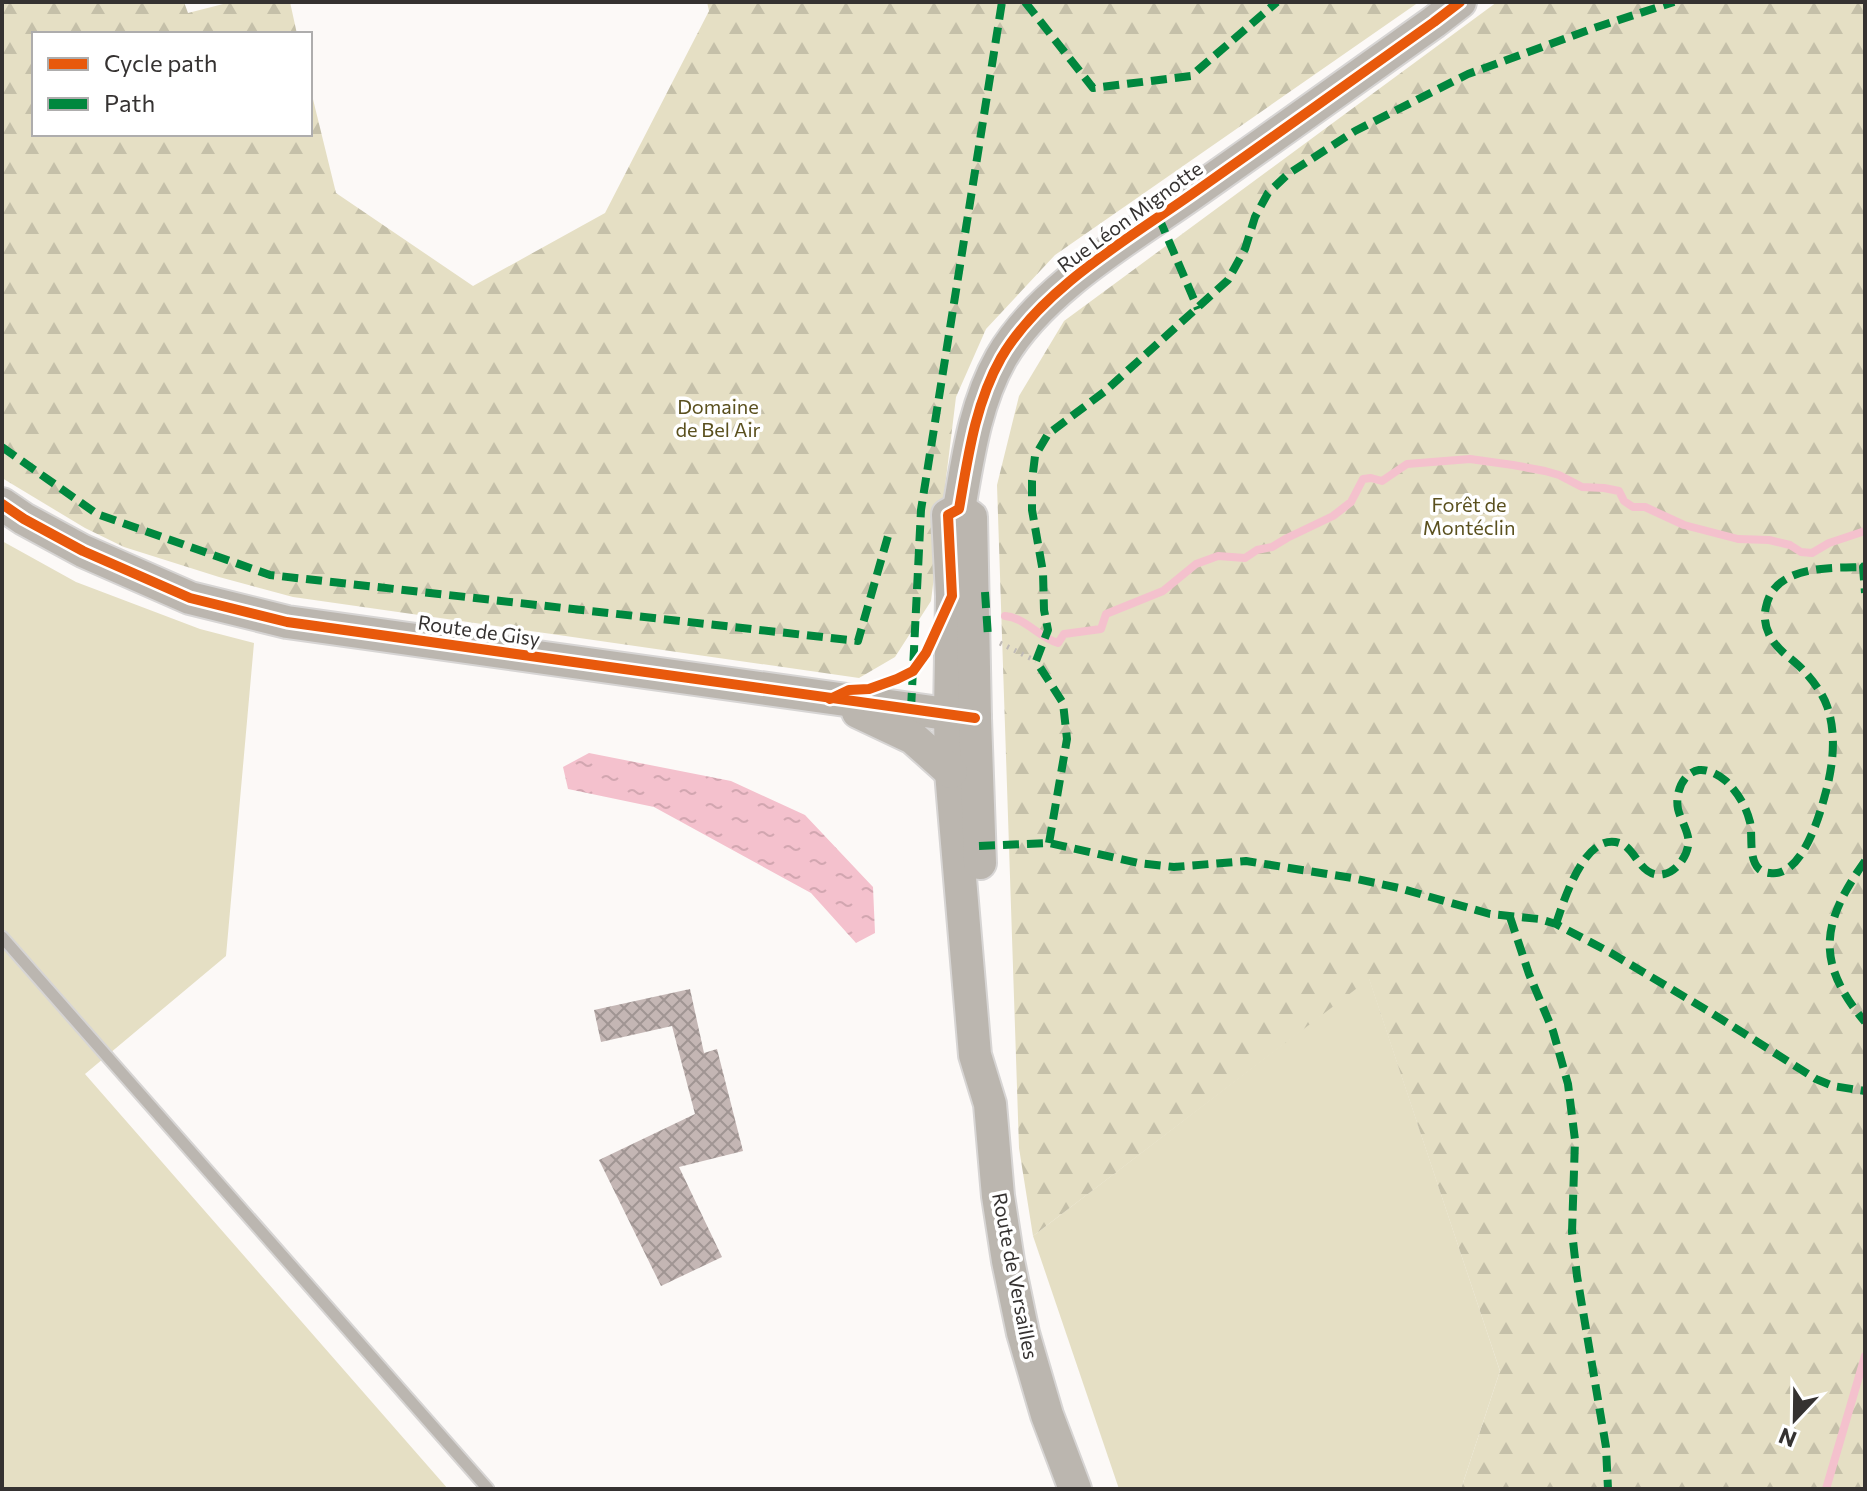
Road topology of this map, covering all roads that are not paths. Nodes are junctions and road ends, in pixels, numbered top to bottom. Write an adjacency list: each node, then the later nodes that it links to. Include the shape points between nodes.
1 (1460, 2): 4 (main road, Rue Léon Mignotte, via 1094,261 1033,315 1002,356 985,389 959,509 948,515)
2 (2, 504): 3 (main road, Route de Gisy, via 83,551 190,598 287,622)
3 (830, 699): 4 (main road, Route de Gisy); 5 (main road, Route de Gisy, via 913,738)
4 (962, 716): 5 (main road, Route de Versailles); 7 (main road, Route de Versailles, via 979,846 996,1063)
5 (951, 772): 7 (main road, Route de Versailles, via 975,1055)
6 (2, 937): 8 (lane)
7 (990, 1104): 9 (main road, Route de Versailles, via 1000,1209 1023,1333)
8 (488, 1489)
9 (1075, 1489)

